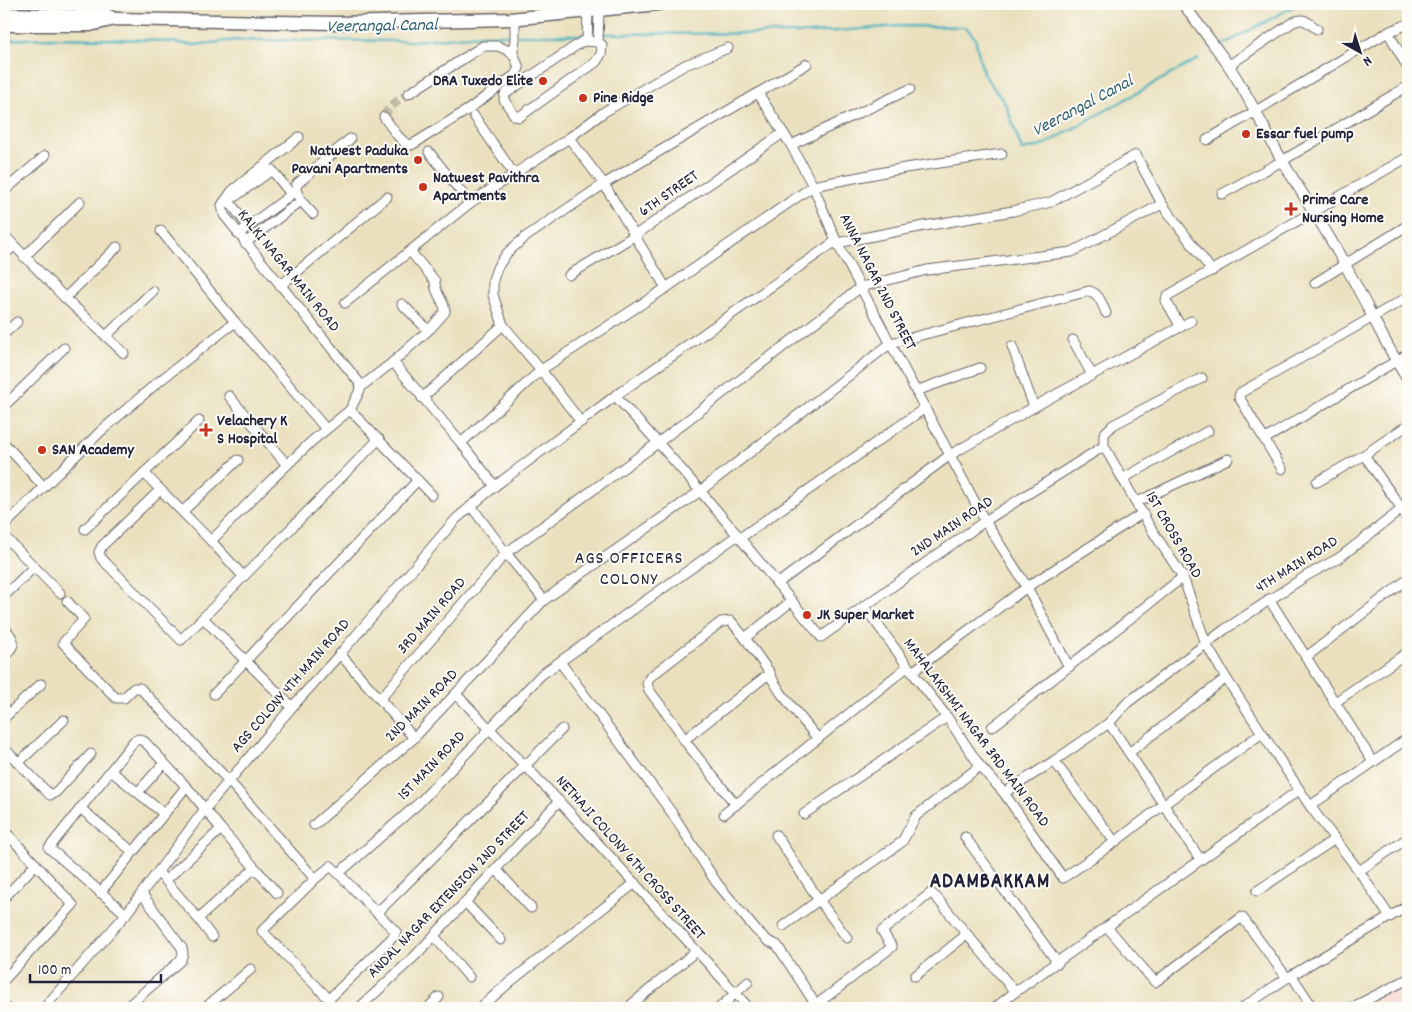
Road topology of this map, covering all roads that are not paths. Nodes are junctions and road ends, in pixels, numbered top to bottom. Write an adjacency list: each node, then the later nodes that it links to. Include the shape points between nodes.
1 (658, 4): 3 (main road)
2 (1184, 4): 15 (street)
3 (594, 10): 6 (main road); 11 (street); 12 (street)
4 (108, 12): 5 (main road, via 84,16); 6 (main road, via 338,23); 8 (main road, via 90,25)
5 (4, 14)
6 (512, 23): 14 (street)
7 (1408, 24): 10 (street)
8 (4, 26)
9 (1317, 29): 15 (street, via 1300,19)
10 (1388, 32): 17 (street); 22 (street)
11 (587, 36): 12 (street); 12 (street, via 505,94 504,100 515,116 519,117 600,58 602,46)
12 (599, 36)
13 (728, 48): 27 (street, via 685,65 644,88)
14 (510, 53): 21 (street, via 498,46 483,46); 24 (street, via 518,61 515,75 416,144 405,143)
15 (1226, 63): 22 (street)
16 (806, 64): 20 (street)
17 (1408, 68)
18 (1408, 86): 35 (street)
19 (910, 89): 30 (street)
20 (758, 93): 25 (street, ANNA NAGAR 2ND STREET); 38 (street)
21 (408, 94)
22 (1255, 111): 29 (street); 35 (street)
23 (474, 116): 36 (street)
24 (384, 117)
25 (783, 133): 30 (street, ANNA NAGAR 2ND STREET); 56 (street, 6TH STREET)
26 (299, 137): 37 (street, KALKI NAGAR MAIN ROAD)
27 (569, 138): 36 (street); 38 (street)
28 (350, 139): 43 (street, via 297,184)
29 (1207, 140)
30 (791, 145): 39 (street, ANNA NAGAR 2ND STREET)
31 (429, 152): 45 (street)
32 (1002, 154): 39 (street)
33 (45, 156): 40 (street)
34 (1408, 157): 48 (street)
35 (1282, 161): 41 (street); 48 (street)
36 (514, 174): 45 (street)
37 (250, 181): 47 (street, via 230,200); 49 (street, KALKI NAGAR MAIN ROAD, via 232,191 222,205); 52 (street, via 272,170 291,194)
38 (604, 184): 56 (street); 81 (street, via 507,253 493,280 493,295)
39 (813, 186): 57 (street, ANNA NAGAR 2ND STREET); 70 (street)
40 (4, 190)
41 (1222, 194)
42 (387, 197): 68 (street)
43 (301, 201): 50 (street); 58 (street)
44 (80, 202): 63 (street)
45 (470, 203): 61 (street)
46 (1162, 204): 57 (street, via 1136,155 1051,202); 65 (street); 69 (street, via 1072,252 927,270)
47 (232, 206): 49 (street); 52 (street)
48 (1315, 212): 64 (street); 65 (street)
49 (224, 213): 55 (street, KALKI NAGAR MAIN ROAD)
50 (313, 214)
51 (1408, 224): 64 (street)
52 (249, 227): 55 (street)
53 (161, 231): 79 (street)
54 (4, 234): 59 (street)
55 (238, 234): 58 (street, KALKI NAGAR MAIN ROAD)
56 (634, 236): 66 (street, 6TH STREET); 70 (street)
57 (837, 242): 69 (street, ANNA NAGAR 2ND STREET); 102 (street, AGS COLONY 4TH MAIN ROAD)
58 (245, 243): 68 (street, KALKI NAGAR MAIN ROAD)
59 (14, 246): 62 (street); 63 (street)
60 (117, 247): 73 (street)
61 (410, 251): 74 (street); 83 (street, via 435,281 434,288 445,305 446,312)
62 (4, 255)
63 (24, 257): 73 (street)
64 (1345, 264): 67 (street); 77 (street)
65 (1212, 271): 82 (street, via 1167,296 1166,301)
66 (569, 275)
67 (1315, 283)
68 (280, 286): 99 (street, KALKI NAGAR MAIN ROAD)
69 (860, 287): 87 (street, ANNA NAGAR 2ND STREET); 115 (street, 3RD MAIN ROAD)
70 (666, 288): 95 (street)
71 (153, 291): 85 (street)
72 (1408, 297): 77 (street)
73 (65, 298): 85 (street)
74 (345, 303)
75 (402, 304): 83 (street)
76 (1106, 313): 87 (street, via 1098,297 1089,291)
77 (1373, 319): 93 (street); 114 (street, via 1240,393 1239,397)
78 (17, 322): 84 (street)
79 (235, 322): 111 (street); 130 (street, via 100,432)
80 (1191, 322): 82 (street)
81 (503, 324): 95 (street); 103 (street)
82 (1181, 327): 96 (street)
83 (428, 330): 92 (street)
84 (4, 334)
85 (106, 336): 90 (street)
86 (1073, 340): 96 (street)
87 (891, 343): 100 (street, ANNA NAGAR 2ND STREET); 132 (street, 2ND MAIN ROAD)
88 (1012, 346): 105 (street)
89 (64, 348): 104 (street)
90 (124, 353)
91 (1408, 354): 93 (street)
92 (393, 362): 99 (street); 103 (street)
93 (1396, 362): 98 (street); 114 (street)
94 (980, 368): 100 (street)
95 (541, 370): 109 (street); 117 (street)
96 (1092, 375): 105 (street)
97 (1202, 378): 118 (street, via 1113,425 1104,434)
98 (1408, 380)
99 (362, 386): 107 (street)
100 (916, 390): 106 (street, ANNA NAGAR 2ND STREET)
101 (229, 396): 123 (street)
102 (615, 396): 109 (street, AGS COLONY 4TH MAIN ROAD); 115 (street)
103 (422, 398): 117 (street)
104 (4, 406)
105 (1034, 407): 119 (street)
106 (925, 408): 119 (street, ANNA NAGAR 2ND STREET); 144 (street, 1ST MAIN ROAD)
107 (350, 410): 111 (street); 113 (street)
108 (199, 421): 125 (street)
109 (581, 422): 129 (street, AGS COLONY 4TH MAIN ROAD)
110 (1408, 424): 120 (street)
111 (326, 429): 123 (street)
112 (1208, 431): 126 (street)
113 (379, 439): 127 (street); 148 (street)
114 (1265, 439): 124 (street)
115 (659, 442): 132 (street); 146 (street, 3RD MAIN ROAD)
116 (4, 443): 130 (street)
117 (461, 443): 129 (street)
118 (1104, 446): 126 (street, 1ST CROSS ROAD); 139 (street, 2ND MAIN ROAD)
119 (950, 455): 139 (street, ANNA NAGAR 2ND STREET); 151 (street)
120 (1364, 455): 128 (street); 136 (street)
121 (1228, 459): 134 (street)
122 (238, 460): 137 (street)
123 (287, 464): 145 (street)
124 (1282, 469)
125 (144, 473): 131 (street); 142 (street)
126 (1122, 479): 134 (street, 1ST CROSS ROAD)
127 (418, 480): 133 (street); 168 (street)
128 (1317, 482)
129 (495, 486): 135 (street, AGS COLONY 4TH MAIN ROAD)
130 (44, 487): 141 (street)
131 (160, 490): 137 (street); 160 (street, via 102,546 101,558 181,640)
132 (699, 492): 144 (street); 156 (street, 2ND MAIN ROAD)
133 (432, 495)
134 (1137, 502): 138 (street, 1ST CROSS ROAD)
135 (471, 506): 146 (street); 165 (street, AGS COLONY 4TH MAIN ROAD, via 456,519)
136 (1402, 509): 140 (street); 155 (street, 4TH MAIN ROAD, via 1338,558)
137 (183, 512): 145 (street)
138 (1143, 513): 149 (street, 1ST CROSS ROAD); 152 (street)
139 (985, 521): 152 (street, ANNA NAGAR 2ND STREET); 159 (street, 2ND MAIN ROAD)
140 (1408, 521)
141 (4, 526)
142 (85, 529)
143 (4, 536): 147 (street)
144 (739, 536): 151 (street); 169 (street, 1ST MAIN ROAD)
145 (211, 541): 148 (street)
146 (506, 553): 156 (street); 177 (street, 3RD MAIN ROAD)
147 (34, 567): 153 (street); 154 (street)
148 (243, 576): 160 (street)
149 (1183, 577): 163 (street, 1ST CROSS ROAD); 170 (street)
150 (1408, 579): 167 (street)
151 (777, 584): 158 (street)
152 (1027, 587): 170 (street, ANNA NAGAR 2ND STREET); 171 (street)
153 (60, 593)
154 (4, 596)
155 (1269, 599): 163 (street, 4TH MAIN ROAD); 167 (street)
156 (544, 600): 176 (street, 2ND MAIN ROAD)
157 (67, 601): 202 (street, via 84,619 63,643 116,698 124,698 138,687)
158 (792, 601): 159 (street, 2ND MAIN ROAD, via 821,637); 162 (street)
159 (864, 606): 171 (street, MAHALAKSHMI NAGAR 3RD MAIN ROAD)
160 (203, 618): 168 (street)
161 (4, 628): 166 (street, via 14,643)
162 (745, 638): 172 (street); 191 (street, via 731,621 721,622 650,676 649,690)
163 (1206, 644): 173 (street, 1ST CROSS ROAD); 183 (street, 4TH MAIN ROAD, via 1127,703)
164 (1408, 652): 178 (street)
165 (340, 654): 177 (street); 179 (street, AGS COLONY 4TH MAIN ROAD)
166 (4, 657)
167 (1306, 657): 178 (street)
168 (246, 661): 175 (street); 179 (street)
169 (560, 662): 185 (street, 1ST MAIN ROAD, via 541,675); 269 (street, via 672,813 716,882 755,929 777,945)
170 (1069, 667): 184 (street)
171 (910, 670): 180 (street, MAHALAKSHMI NAGAR 3RD MAIN ROAD); 190 (street)
172 (769, 674): 190 (street); 191 (street)
173 (1226, 678): 187 (street, 1ST CROSS ROAD); 193 (street)
174 (41, 684): 181 (street)
175 (214, 694)
176 (456, 694): 185 (street, NETHAJI COLONY 6TH CROSS STREET); 188 (street, 2ND MAIN ROAD)
177 (380, 699): 188 (street)
178 (1334, 703): 196 (street)
179 (292, 707): 202 (street, AGS COLONY 4TH MAIN ROAD)
180 (947, 717): 200 (street, MAHALAKSHMI NAGAR 3RD MAIN ROAD); 215 (street)
181 (4, 718)
182 (64, 720): 197 (street)
183 (1109, 723): 193 (street); 195 (street, 4TH MAIN ROAD)
184 (992, 726)
185 (488, 729): 199 (street, NETHAJI COLONY 6TH CROSS STREET); 231 (street, 1ST MAIN ROAD, via 419,803)
186 (562, 729): 199 (street)
187 (1262, 734): 204 (street, 1ST CROSS ROAD); 209 (street)
188 (414, 738): 216 (street, 2ND MAIN ROAD)
189 (1408, 738): 196 (street)
190 (818, 739): 208 (street)
191 (684, 740): 208 (street)
192 (4, 748): 197 (street)
193 (1130, 752): 209 (street)
194 (91, 754): 197 (street, via 50,795)
195 (1054, 761): 206 (street, 4TH MAIN ROAD); 223 (street)
196 (1373, 762): 210 (street)
197 (18, 763)
198 (164, 763): 201 (street, via 139,738); 203 (street); 205 (street)
199 (525, 765): 207 (street, NETHAJI COLONY 6TH CROSS STREET); 244 (street)
200 (980, 766): 206 (street, MAHALAKSHMI NAGAR 3RD MAIN ROAD); 240 (street, via 916,816 902,842)
201 (111, 770): 205 (street); 211 (street)
202 (229, 781): 212 (street, AGS COLONY 4TH MAIN ROAD); 232 (street)
203 (186, 787): 212 (street); 213 (street)
204 (1300, 790): 210 (street, 1ST CROSS ROAD); 225 (street)
205 (138, 792): 213 (street)
206 (1004, 793): 223 (street, MAHALAKSHMI NAGAR 3RD MAIN ROAD, via 1063,878)
207 (559, 801): 228 (street, ANDAL NAGAR EXTENSION 2ND STREET); 234 (street, NETHAJI COLONY 6TH CROSS STREET)
208 (736, 805): 214 (street)
209 (1163, 805): 223 (street); 225 (street)
210 (1310, 806): 222 (street, 1ST CROSS ROAD)
211 (80, 808): 224 (street); 236 (street, via 48,848)
212 (205, 809): 217 (street); 230 (street, AGS COLONY 4TH MAIN ROAD)
213 (163, 813): 224 (street)
214 (724, 814)
215 (804, 814)
216 (314, 825)
217 (221, 829): 227 (street); 233 (street)
218 (5, 835): 226 (street)
219 (776, 835): 240 (street)
220 (965, 837): 256 (street)
221 (1408, 838): 229 (street)
222 (1335, 839): 229 (street, 1ST CROSS ROAD); 235 (street)
223 (1115, 842)
224 (133, 852): 236 (street)
225 (1200, 860): 249 (street)
226 (36, 864): 239 (street); 262 (street, via 73,905)
227 (255, 868): 237 (street); 247 (street)
228 (496, 869): 241 (street, ANDAL NAGAR EXTENSION 2ND STREET); 243 (street)
229 (1359, 871): 246 (street, 1ST CROSS ROAD)
230 (158, 872): 233 (street); 238 (street, AGS COLONY 4TH MAIN ROAD)
231 (339, 873): 232 (street, via 331,866); 244 (street)
232 (315, 879): 244 (street, via 262,931 327,998 395,934)
233 (166, 880): 247 (street)
234 (635, 883): 255 (street, NETHAJI COLONY 6TH CROSS STREET); 277 (street)
235 (1257, 891)
236 (100, 893): 245 (street)
237 (277, 893)
238 (142, 894): 245 (street); 273 (street, via 183,953 181,960)
239 (4, 898)
240 (818, 900): 248 (street); 253 (street)
241 (465, 902): 251 (street, ANDAL NAGAR EXTENSION 2ND STREET); 254 (street)
242 (1408, 906): 246 (street)
243 (531, 908)
244 (380, 910)
245 (126, 914): 272 (street)
246 (1390, 917): 260 (street)
247 (197, 918): 252 (street)
248 (783, 926)
249 (1107, 927): 256 (street); 260 (street, via 1156,982 1242,917)
250 (966, 935): 258 (street); 264 (street); 269 (street, via 931,893 882,931 892,947)
251 (434, 936): 259 (street); 275 (street, ANDAL NAGAR EXTENSION 2ND STREET)
252 (212, 938)
253 (846, 938)
254 (501, 940)
255 (695, 952): 265 (street, NETHAJI COLONY 6TH CROSS STREET); 267 (street)
256 (1058, 963): 264 (street)
257 (252, 968): 274 (street)
258 (915, 976)
259 (468, 977)
260 (1290, 977): 281 (street); 282 (street)
261 (1408, 979): 270 (street)
262 (4, 980)
263 (748, 982): 265 (street)
264 (1015, 992): 280 (street)
265 (736, 993): 278 (street); 279 (street, NETHAJI COLONY 6TH CROSS STREET)
266 (440, 997): 276 (street)
267 (631, 1005)
268 (4, 1006): 271 (street)
269 (814, 1007)
270 (1355, 1007)
271 (7, 1008)
272 (44, 1008)
273 (128, 1008)
274 (205, 1008)
275 (359, 1008)
276 (428, 1008)
277 (480, 1008)
278 (718, 1008)
279 (749, 1008)
280 (995, 1008)
281 (1242, 1008)
282 (1313, 1008)

